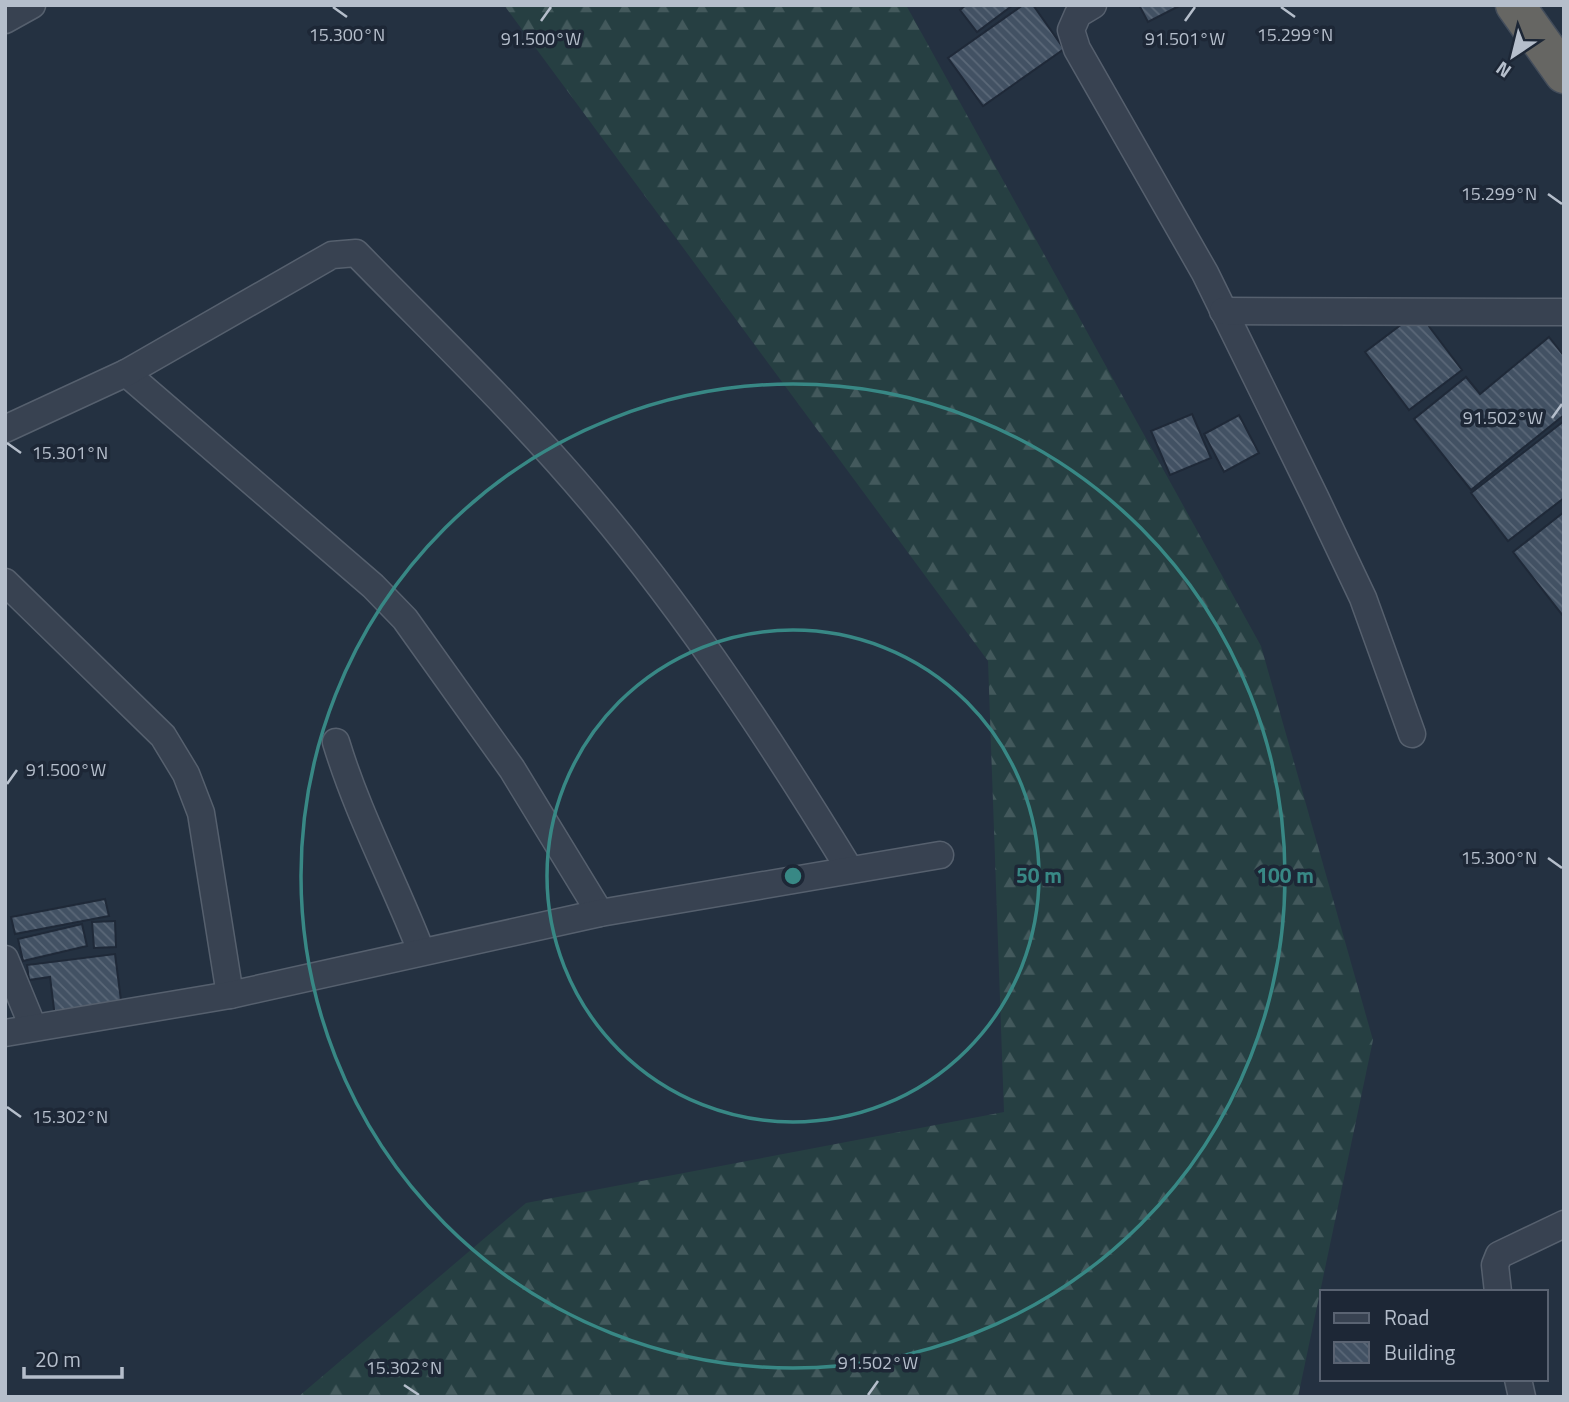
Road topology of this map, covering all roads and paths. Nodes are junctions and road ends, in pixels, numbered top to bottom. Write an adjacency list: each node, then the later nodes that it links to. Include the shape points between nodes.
1 (32, 5): 4 (street)
2 (1093, 5): 6 (street, via 1079,14 1072,30 1077,49)
3 (1515, 5): 5 (highway)
4 (5, 20)
5 (1564, 74)
6 (1223, 310): 7 (street); 11 (street, via 1363,598)
7 (1564, 312)
8 (126, 373): 9 (street); 14 (street, via 331,255 356,253 519,420 636,554 676,606); 15 (street, via 373,586 405,619 512,769)
9 (5, 429)
10 (5, 582): 18 (street, via 163,736 186,774 201,813)
11 (1412, 734)
12 (336, 742): 16 (street, via 351,793)
13 (940, 855): 14 (street)
14 (850, 870): 15 (street)
15 (600, 912): 16 (street)
16 (421, 951): 18 (street)
17 (5, 959): 19 (street)
18 (230, 995): 19 (street)
19 (33, 1027): 20 (street)
20 (5, 1033)
21 (1564, 1224): 22 (street, via 1499,1255 1495,1265)
22 (1499, 1290)

